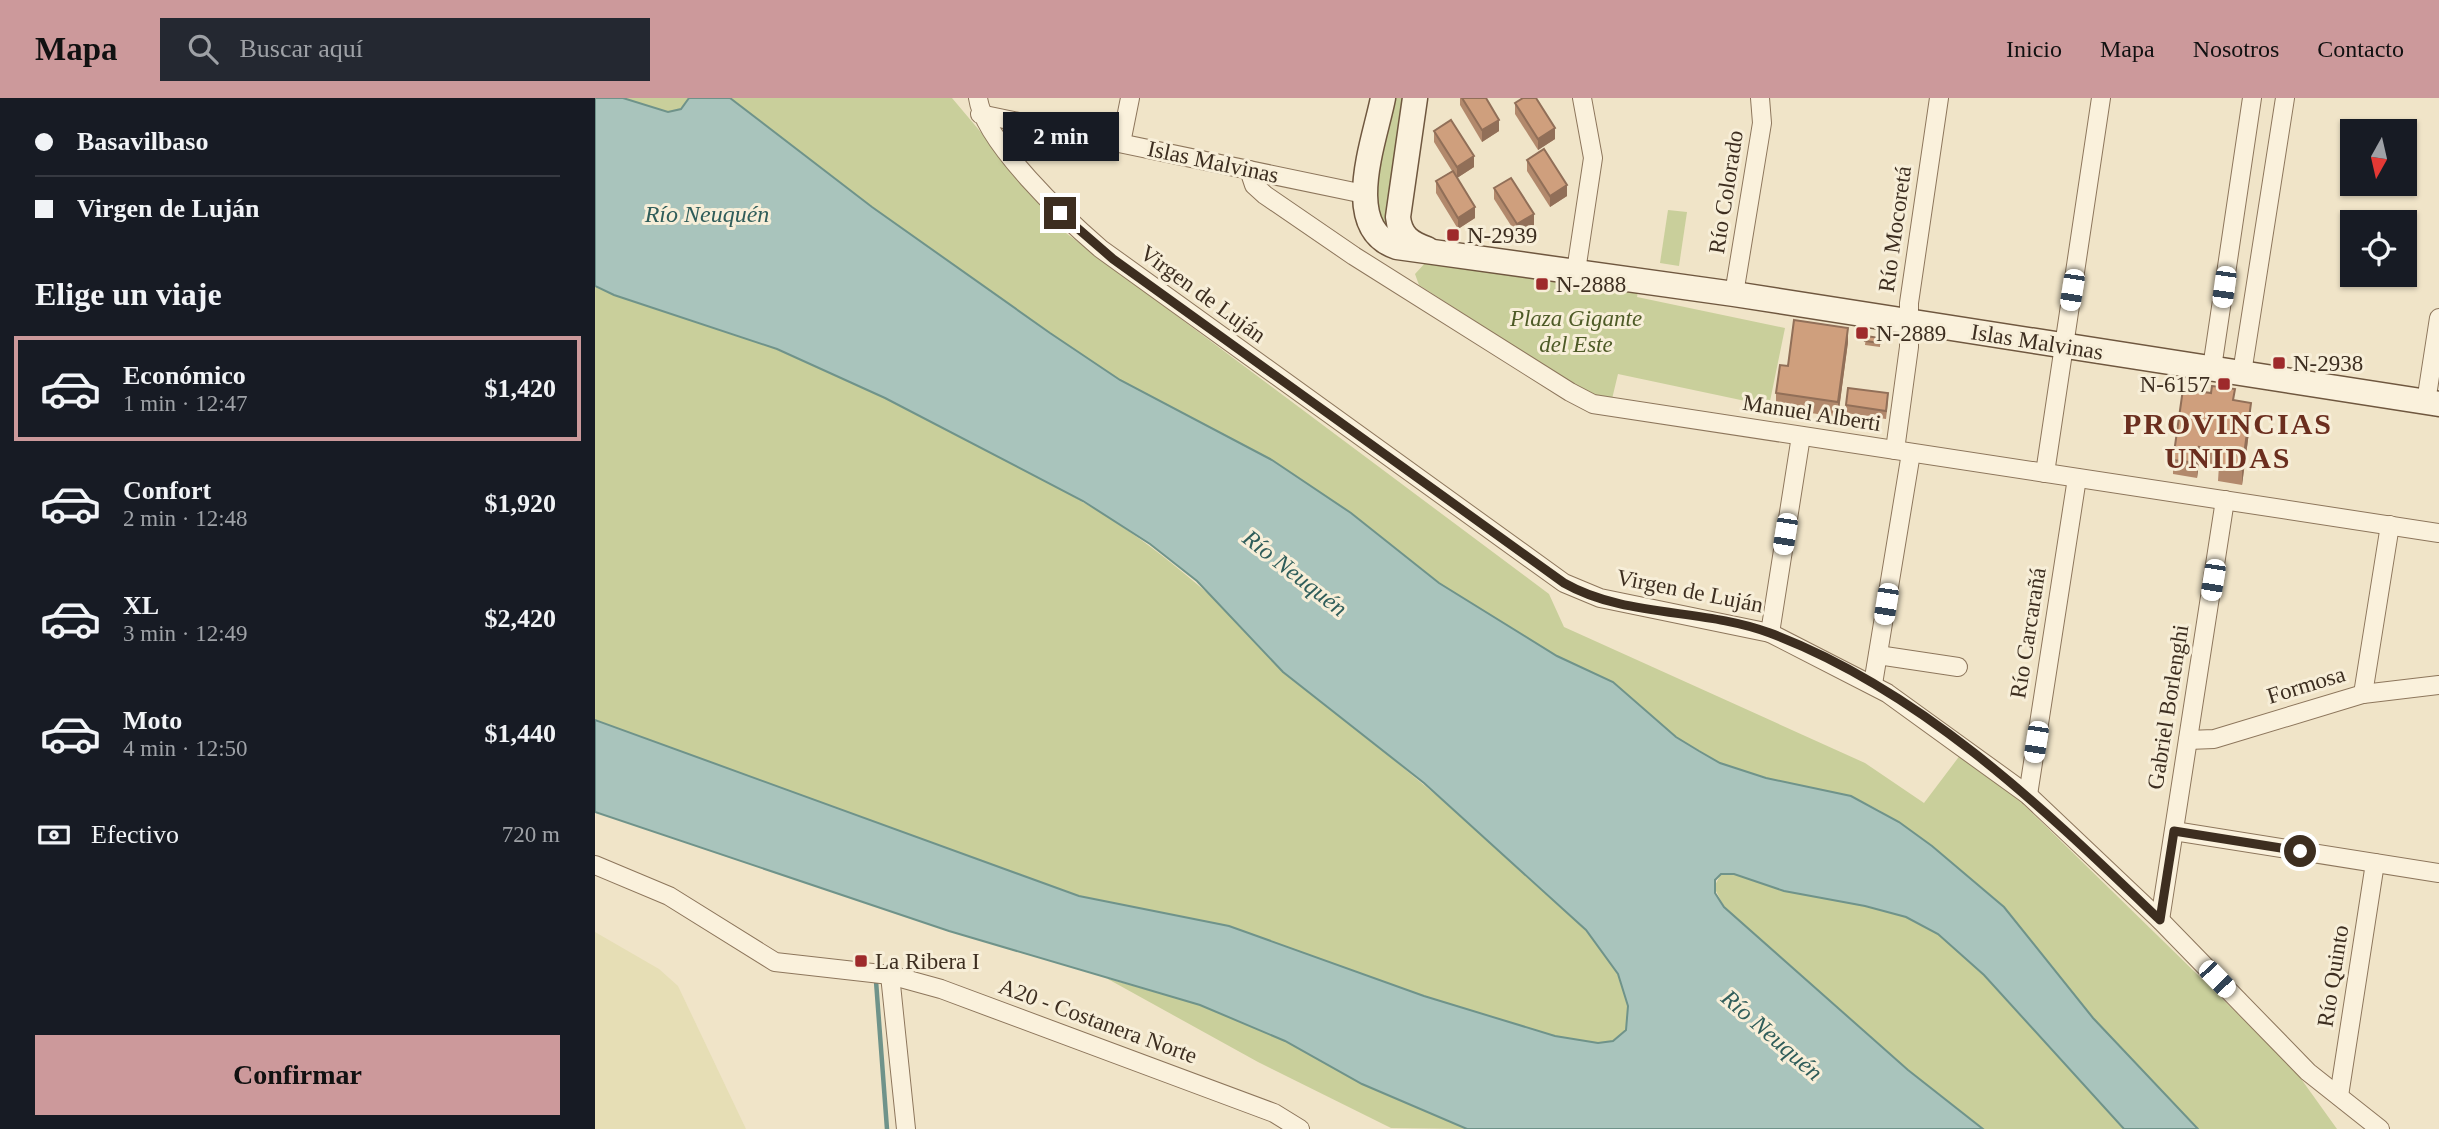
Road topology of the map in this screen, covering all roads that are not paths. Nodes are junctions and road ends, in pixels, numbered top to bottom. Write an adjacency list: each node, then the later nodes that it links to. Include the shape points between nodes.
1 (1130, 98): 11 (street)
2 (1383, 98): 13 (main road)
3 (1415, 98): 14 (main road, via 1398,217 1408,240)
4 (1582, 98): 15 (street, via 1593,159)
5 (1760, 98): 16 (street, Río Colorado, via 1762,123)
6 (1939, 98): 18 (street, Río Mocoretá)
7 (2101, 98): 19 (street)
8 (2252, 98): 20 (street)
9 (2285, 98): 21 (street)
10 (979, 106): 11 (street, Islas Malvinas); 30 (street, Virgen de Luján, via 1040,193 1101,249 1564,583 1600,598)
11 (1121, 143): 12 (street, Islas Malvinas)
12 (1249, 170): 13 (street, Islas Malvinas); 23 (street, Manuel Alberti, via 1254,185 1265,195 1581,399 1610,408)
13 (1364, 194): 14 (main road, Islas Malvinas, via 1367,219 1382,240 1397,247)
14 (1428, 249): 15 (main road, Islas Malvinas)
15 (1576, 271): 16 (main road, Islas Malvinas)
16 (1734, 294): 18 (main road, Islas Malvinas)
17 (2439, 318): 22 (street)
18 (1909, 322): 19 (main road, Islas Malvinas); 24 (street, Río Mocoretá)
19 (2064, 346): 20 (main road, Islas Malvinas); 25 (street)
20 (2212, 368): 21 (main road, Islas Malvinas)
21 (2242, 373): 22 (main road, Islas Malvinas)
22 (2433, 403)
23 (1801, 436): 24 (street, Manuel Alberti); 30 (street)
24 (1903, 452): 25 (street, Manuel Alberti); 31 (street, Río Mocoretá)
25 (2045, 473): 26 (street, Manuel Alberti)
26 (2077, 478): 27 (street, Manuel Alberti); 37 (street, Río Carcarañá)
27 (2225, 500): 28 (street, Manuel Alberti); 36 (street, Gabriel Borlenghi)
28 (2390, 525): 29 (street, Manuel Alberti); 35 (street)
29 (2439, 533)
30 (1770, 633): 33 (street, Virgen de Luján)
31 (1878, 654): 32 (street); 33 (street, Río Mocoretá)
32 (1958, 667)
33 (1873, 684): 37 (street, Virgen de Luján)
34 (2439, 685): 35 (street, Formosa)
35 (2363, 694): 36 (street, Formosa, via 2214,739)
36 (2188, 740): 38 (street, Gabriel Borlenghi)
37 (2028, 795): 42 (street, Virgen de Luján)
38 (2174, 831): 39 (street); 42 (street, Gabriel Borlenghi)
39 (2375, 863): 41 (street); 44 (street, Río Quinto)
40 (595, 865): 43 (street, A20 - Costanera Norte, via 669,896 775,962)
41 (2439, 873)
42 (2160, 920): 44 (street, Virgen de Luján, via 2293,1058)
43 (890, 975): 45 (street, A20 - Costanera Norte, via 941,989); 46 (street)
44 (2339, 1096): 48 (street, Virgen de Luján)
45 (1273, 1121): 47 (street, A20 - Costanera Norte)
46 (906, 1129)
47 (1300, 1129)
48 (2380, 1129)

